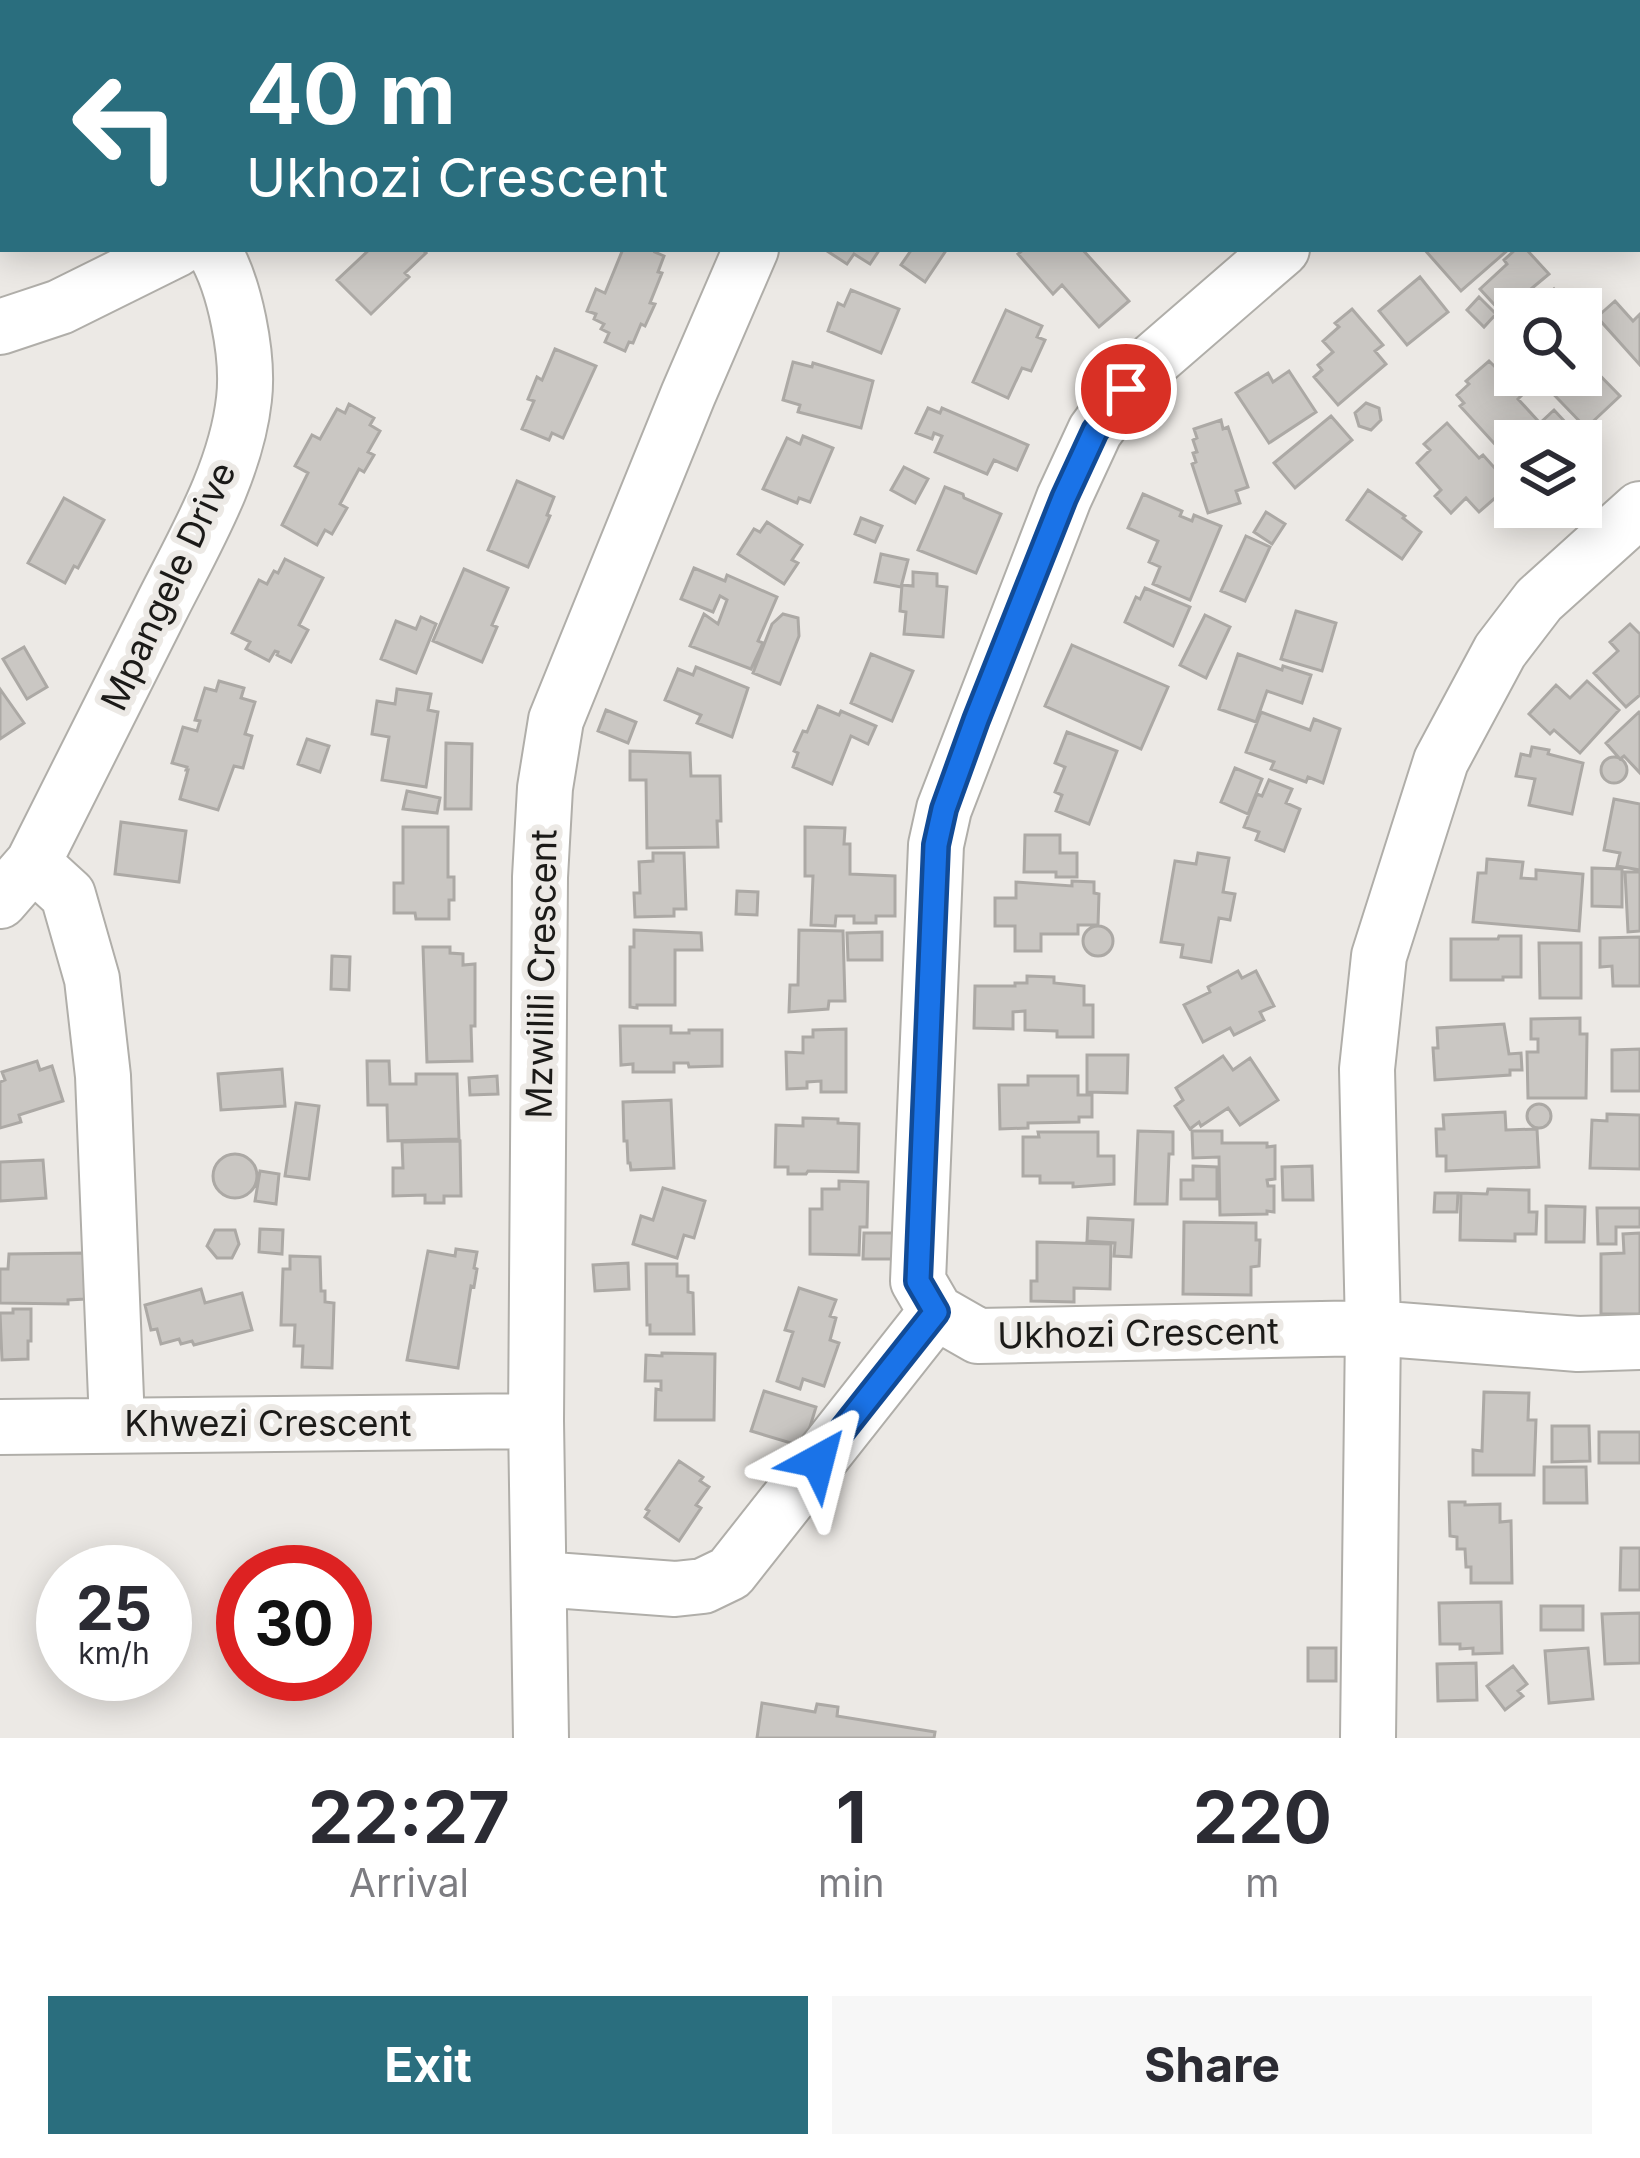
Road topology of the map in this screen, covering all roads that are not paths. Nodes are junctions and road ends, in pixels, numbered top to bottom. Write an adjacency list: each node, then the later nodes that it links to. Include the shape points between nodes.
1 (170, 252): 5 (street, via 60,308)
2 (215, 252): 7 (street, Mpangele Drive, via 242,340 244,398 230,460)
3 (750, 252): 11 (street, Mzwilili Crescent, via 556,719 540,877)
4 (1279, 252): 8 (street, via 1155,359 1095,431 944,809 936,845 918,1281)
5 (0, 327)
6 (1640, 509): 9 (street, via 1539,600 1500,651 1441,761 1379,956 1367,1069)
7 (16, 882): 12 (street, via 68,895 92,980)
8 (936, 1312): 9 (street, Ukhozi Crescent, via 978,1336); 14 (street, via 730,1573 675,1589)
9 (1373, 1328): 10 (street, Ukhozi Crescent); 16 (street)
10 (1640, 1342)
11 (536, 1420): 12 (street, Khwezi Crescent); 14 (street, Mzwilili Crescent)
12 (117, 1424): 13 (street, Khwezi Crescent)
13 (0, 1426)
14 (540, 1579): 15 (street, Mzwilili Crescent)
15 (541, 1738)
16 (1368, 1738)

